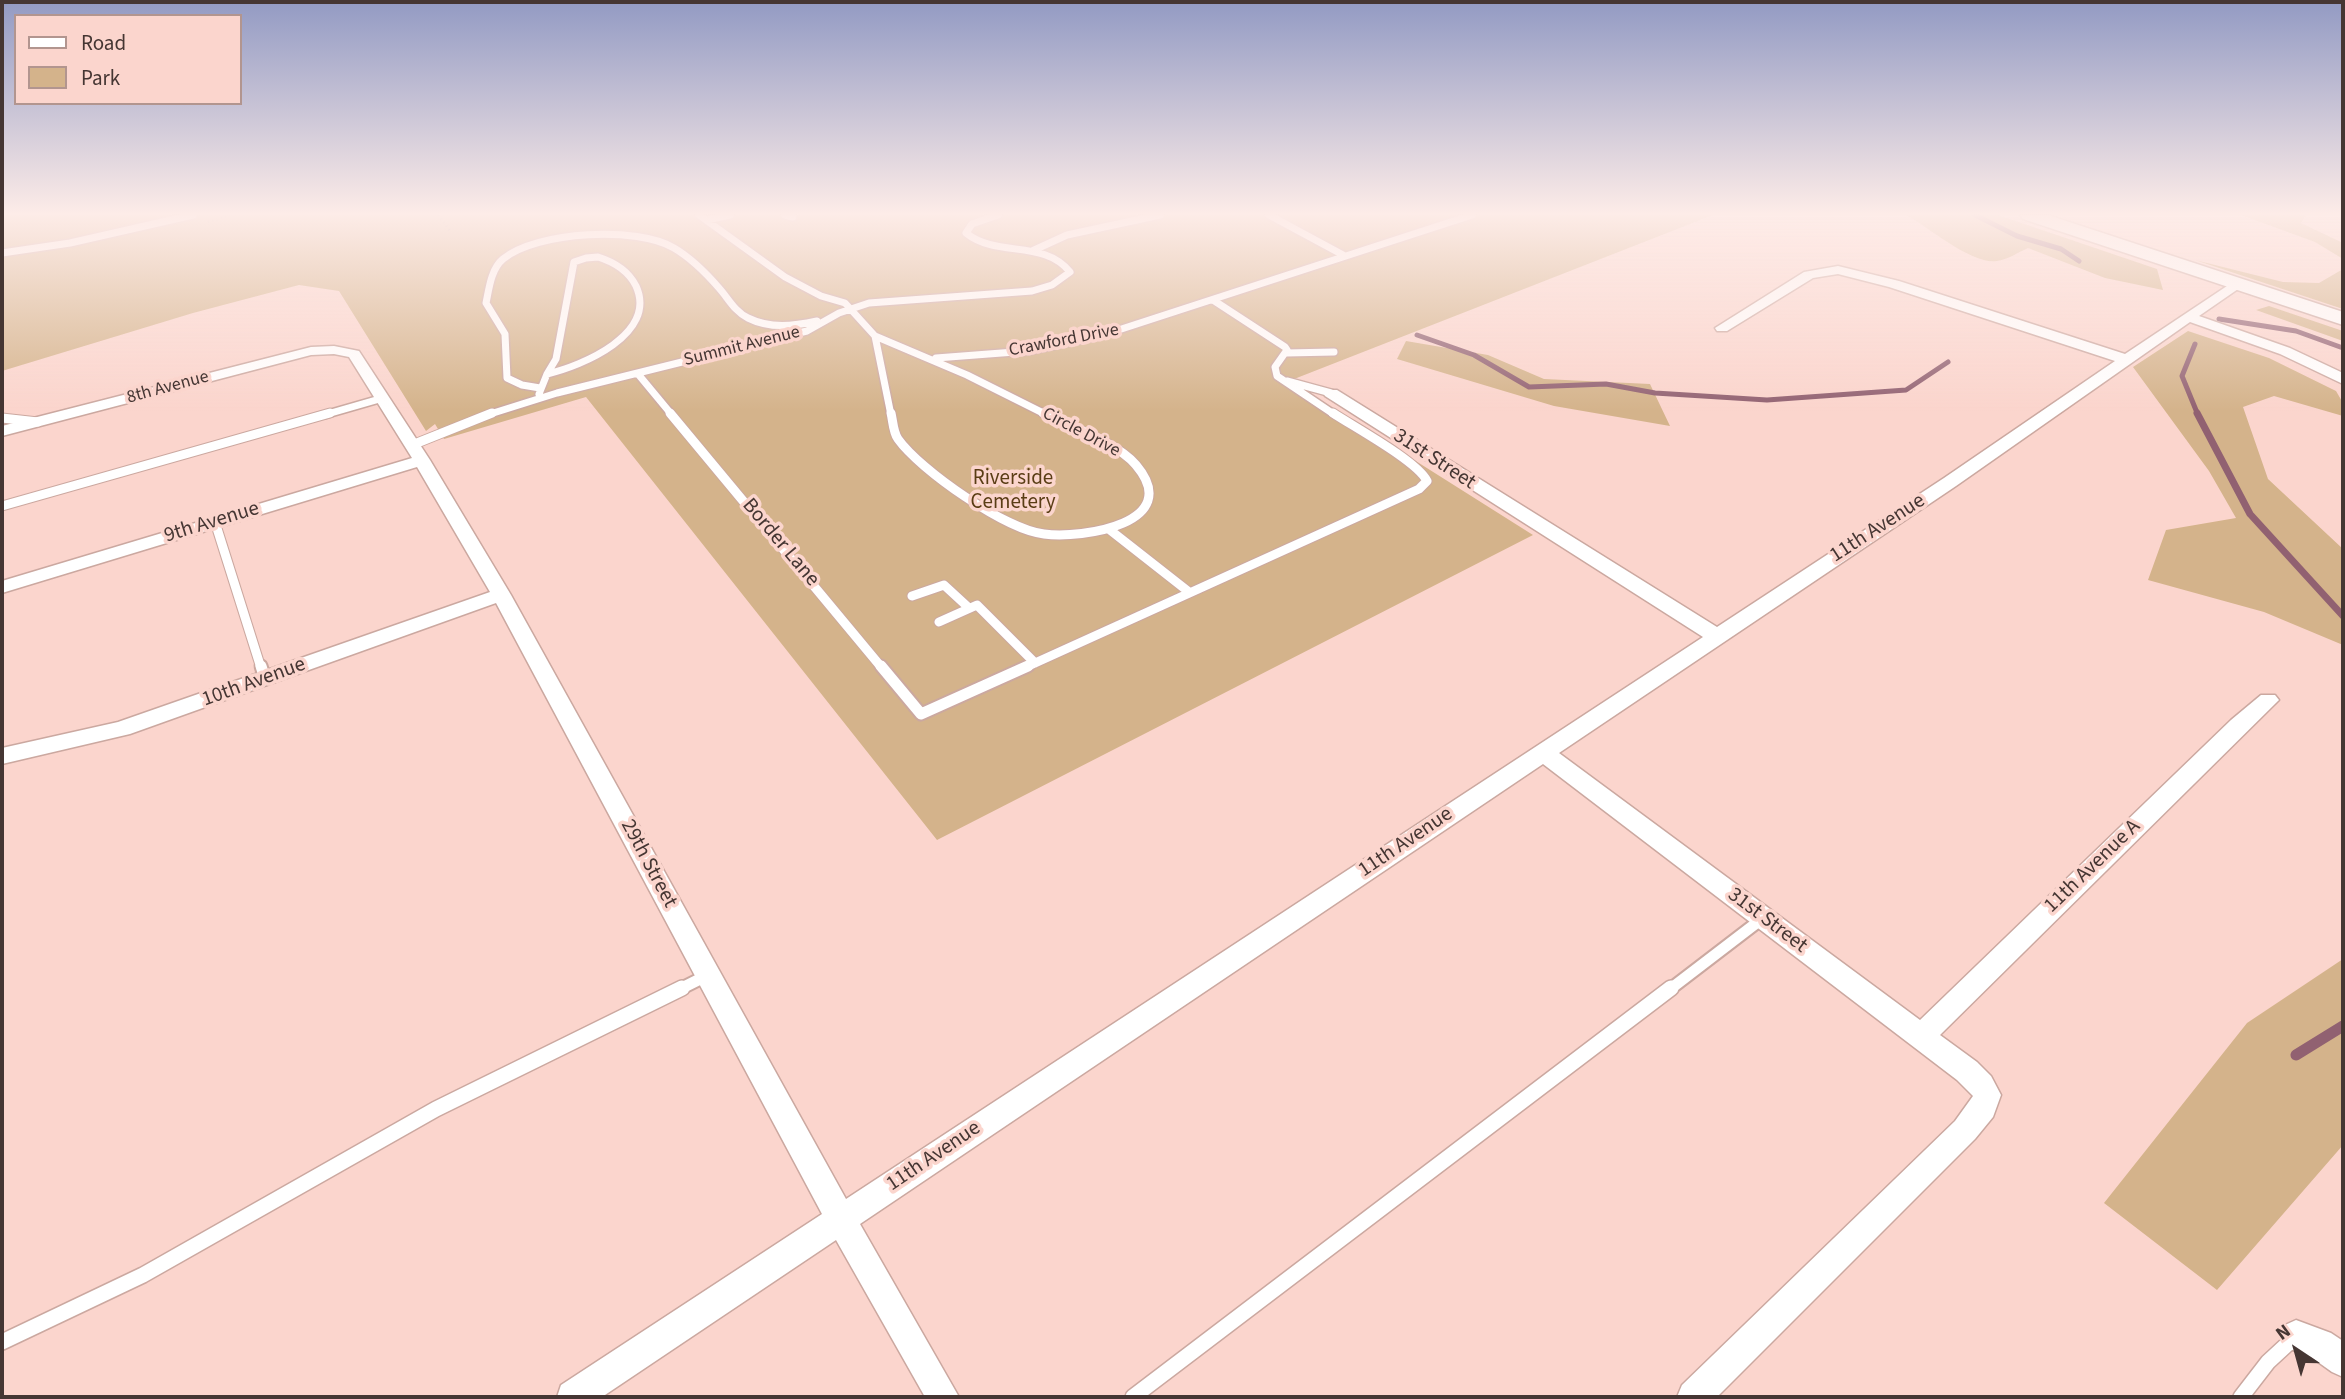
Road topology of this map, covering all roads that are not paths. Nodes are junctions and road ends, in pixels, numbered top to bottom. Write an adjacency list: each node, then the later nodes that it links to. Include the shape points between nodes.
1 (493, 280): 28 (lane, via 486,303 504,331 507,378)
2 (571, 280): 24 (lane, via 556,359)
3 (633, 280): 24 (lane, via 639,311 630,327 603,352)
4 (711, 280): 14 (lane, via 749,318 782,326)
5 (792, 280): 13 (lane)
6 (1060, 280): 13 (lane, Summit Avenue, via 1031,291 894,300)
7 (1272, 280): 12 (lane, Crawford Drive)
8 (1800, 280): 17 (street)
9 (1879, 280): 23 (street)
10 (2225, 280): 11 (street)
11 (2236, 284): 15 (street, 11th Avenue); 16 (street)
12 (1213, 300): 21 (lane, via 1286,347); 22 (lane, Crawford Drive, via 1056,346)
13 (852, 308): 14 (lane, Summit Avenue); 18 (lane)
14 (839, 313): 25 (lane, Summit Avenue, via 807,331)
15 (2189, 317): 23 (street, 11th Avenue); 26 (street, via 2285,351)
16 (2343, 319)
17 (1722, 328)
18 (875, 336): 22 (lane, Circle Drive); 38 (lane, Circle Drive, via 896,437 940,480 1023,529 1061,536)
19 (334, 350): 30 (street, 29th Street, via 354,354); 33 (street, 8th Avenue, via 289,356)
20 (1335, 352): 21 (lane)
21 (1286, 353): 27 (lane, via 1275,367)
22 (932, 358): 38 (lane, Circle Drive, via 1052,416 1135,463 1150,485 1150,496 1144,509)
23 (2129, 360): 45 (street, 11th Avenue)
24 (547, 373): 28 (lane)
25 (638, 374): 31 (lane, Summit Avenue); 46 (lane, Border Lane, via 921,714)
26 (2343, 379)
27 (1282, 380): 29 (lane); 40 (lane, via 1409,463 1427,481 1419,489)
28 (540, 388): 31 (lane)
29 (1331, 393): 45 (street, 31st Street)
30 (383, 398): 35 (street, 29th Street); 36 (lane)
31 (539, 398): 35 (lane, Summit Avenue, via 444,430)
32 (2, 418): 33 (lane)
33 (38, 422): 34 (street, 8th Avenue)
34 (2, 431)
35 (417, 452): 37 (street, 9th Avenue); 41 (street, 29th Street)
36 (2, 506)
37 (215, 522): 39 (street, 9th Avenue); 47 (lane)
38 (1110, 530): 40 (lane)
39 (2, 587)
40 (1189, 592): 46 (lane)
41 (501, 594): 47 (street, 10th Avenue); 52 (street, 29th Street)
42 (912, 596): 43 (lane, via 944,585)
43 (969, 608): 44 (lane); 46 (lane, via 976,605)
44 (939, 622)
45 (1716, 636): 49 (street, 11th Avenue)
46 (1035, 663)
47 (265, 679): 50 (street, 10th Avenue, via 122,729)
48 (2269, 700): 53 (street, 11th Avenue A)
49 (1543, 752): 51 (street, 31st Street); 54 (street, 11th Avenue)
50 (2, 756)
51 (1763, 918): 53 (street, 31st Street); 60 (lane)
52 (708, 975): 54 (street, 29th Street); 56 (lane, via 436,1108 143,1275)
53 (1920, 1037): 61 (street, 31st Street, via 1967,1071 1987,1095 1983,1108)
54 (841, 1220): 58 (street, 11th Avenue); 59 (street, 29th Street)
55 (2296, 1336): 57 (street, via 2320,1344); 62 (lane)
56 (2, 1342)
57 (2343, 1361)
58 (573, 1397)
59 (943, 1397)
60 (1133, 1397)
61 (1694, 1397)
62 (2241, 1397)

